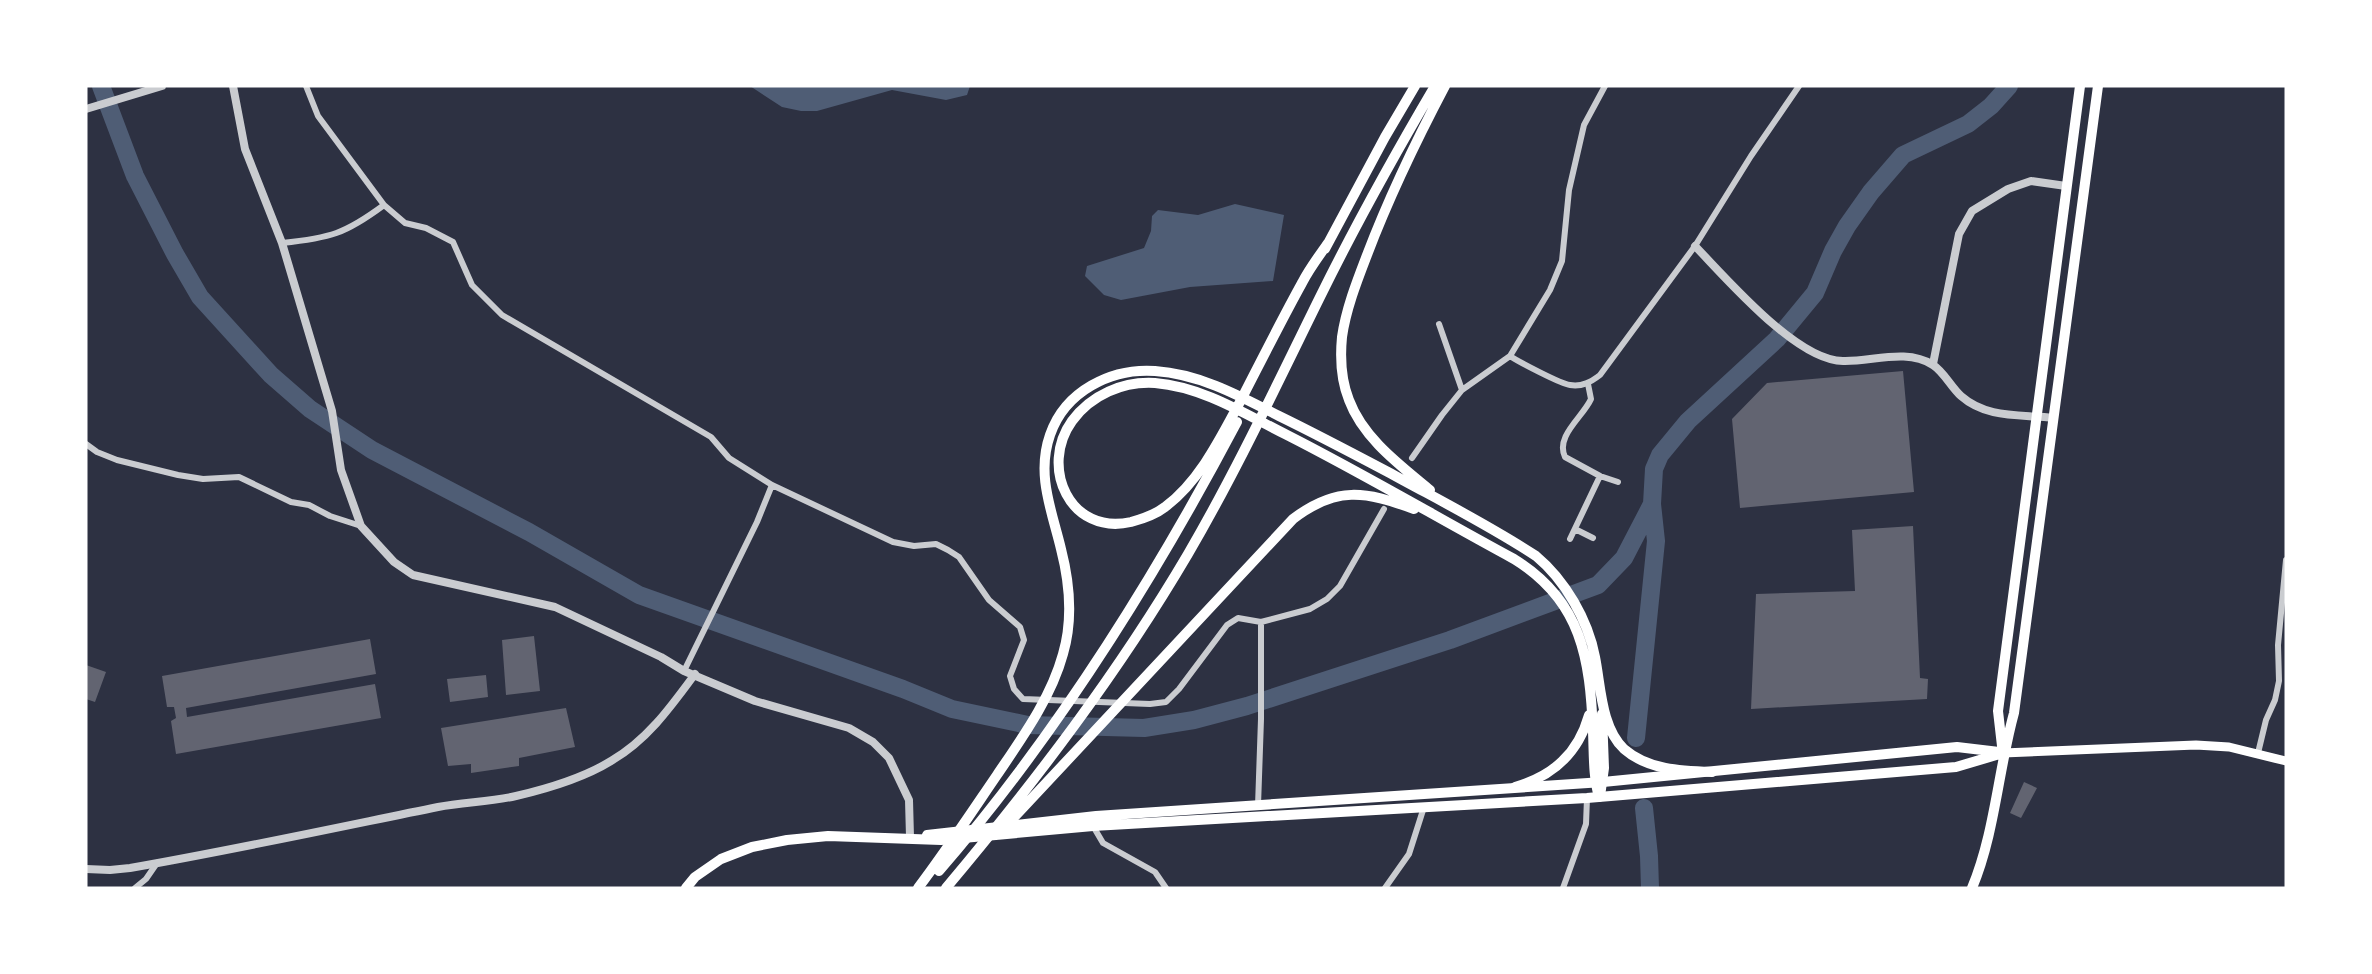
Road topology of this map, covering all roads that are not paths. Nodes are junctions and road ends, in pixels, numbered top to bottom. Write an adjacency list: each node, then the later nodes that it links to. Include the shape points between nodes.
1 (162, 86): 11 (street)
2 (233, 86): 14 (street, via 245,149)
3 (306, 86): 13 (street, via 318,116)
4 (1415, 86): 23 (highway)
5 (1435, 86): 56 (highway, via 1359,221 1252,439 1177,573 1081,719)
6 (1445, 86): 29 (highway, via 1408,158 1359,277 1342,335 1341,360 1349,400 1365,428 1399,464)
7 (1605, 86): 17 (street, via 1584,125 1569,190 1562,261)
8 (1800, 86): 15 (street)
9 (2080, 86): 12 (highway)
10 (2098, 86): 22 (highway)
11 (86, 109)
12 (2066, 186): 18 (street, via 2031,181 1972,211 1959,234); 21 (highway)
13 (384, 205): 14 (street, via 356,226 324,239); 28 (street, via 405,223 453,242 472,285 502,315 711,437 729,458)
14 (282, 243): 32 (street)
15 (1695, 246): 18 (street, via 1799,345 1824,359 1908,357); 19 (street, via 1600,376)
16 (1439, 324): 20 (street)
17 (1510, 356): 19 (street, via 1569,386); 20 (street)
18 (1933, 365): 21 (street, via 1962,397 1983,410)
19 (1588, 384): 26 (street, via 1591,399 1566,435 1562,452)
20 (1462, 390): 25 (street)
21 (2036, 416): 22 (street); 42 (highway, via 1998,711)
22 (2053, 418): 42 (highway, via 2014,713)
23 (1230, 428): 31 (highway, via 1197,474 1164,508 1147,516 1110,523 1093,518 1079,510 1061,486 1061,446 1081,410 1106,392 1153,383 1224,402); 54 (highway, via 1173,538 1091,671)
24 (86, 444): 32 (street, via 117,460 178,475 239,477 291,502)
25 (1412, 458)
26 (1600, 476): 27 (street); 33 (street)
27 (1618, 482)
28 (772, 485): 38 (street, via 893,542 936,544 959,557 989,600 1020,627 1024,640 1010,676 1023,699 1166,702 1227,625 1238,618); 39 (street)
29 (1450, 506): 37 (highway, via 1524,547 1553,571); 54 (highway, via 1216,385 1138,370 1100,380 1069,402 1050,434 1046,452 1045,490 1070,601 1066,642 1055,678)
30 (1384, 509): 38 (street, via 1340,586 1327,599 1310,609)
31 (1443, 519): 37 (highway, via 1538,575); 56 (highway, via 1353,494 1321,500 1293,519)
32 (360, 526): 39 (street, via 413,575 555,607)
33 (1575, 529): 34 (street); 35 (street)
34 (1593, 538)
35 (1570, 540)
36 (2286, 560): 43 (street, via 2279,681)
37 (1571, 608): 41 (highway, via 1583,620 1595,655)
38 (1261, 622): 50 (street)
39 (684, 671): 40 (street)
40 (695, 674): 53 (street, via 755,701 849,728 873,742 890,758 909,800); 55 (street, via 644,739 590,772 517,796)
41 (1597, 696): 45 (highway, via 1616,738 1632,755 1661,767); 46 (highway); 47 (highway, via 1574,750 1565,760 1545,776)
42 (2003, 753): 43 (main road, via 2196,745); 45 (highway, via 1957,747); 48 (highway, via 1956,767); 67 (highway, via 1981,865)
43 (2258, 753): 44 (main road)
44 (2286, 761)
45 (1712, 772): 46 (highway)
46 (1599, 782): 47 (highway); 48 (highway)
47 (1515, 787): 50 (highway)
48 (1600, 797): 49 (highway)
49 (1587, 798): 51 (highway); 66 (street, via 1586,824)
50 (1258, 806): 53 (highway, via 1096,816)
51 (1424, 807): 52 (highway); 65 (street, via 1409,854)
52 (1093, 826): 53 (highway, via 941,840); 64 (street, via 1103,843 1155,872)
53 (910, 837): 59 (highway, via 828,836 752,847 721,859)
54 (945, 858): 60 (highway); 61 (highway)
55 (156, 863): 57 (street); 58 (street)
56 (968, 867): 62 (highway); 63 (highway)
57 (86, 869)
58 (135, 888)
59 (686, 888)
60 (918, 888)
61 (924, 888)
62 (946, 888)
63 (954, 888)
64 (1166, 888)
65 (1385, 888)
66 (1563, 888)
67 (1972, 888)

